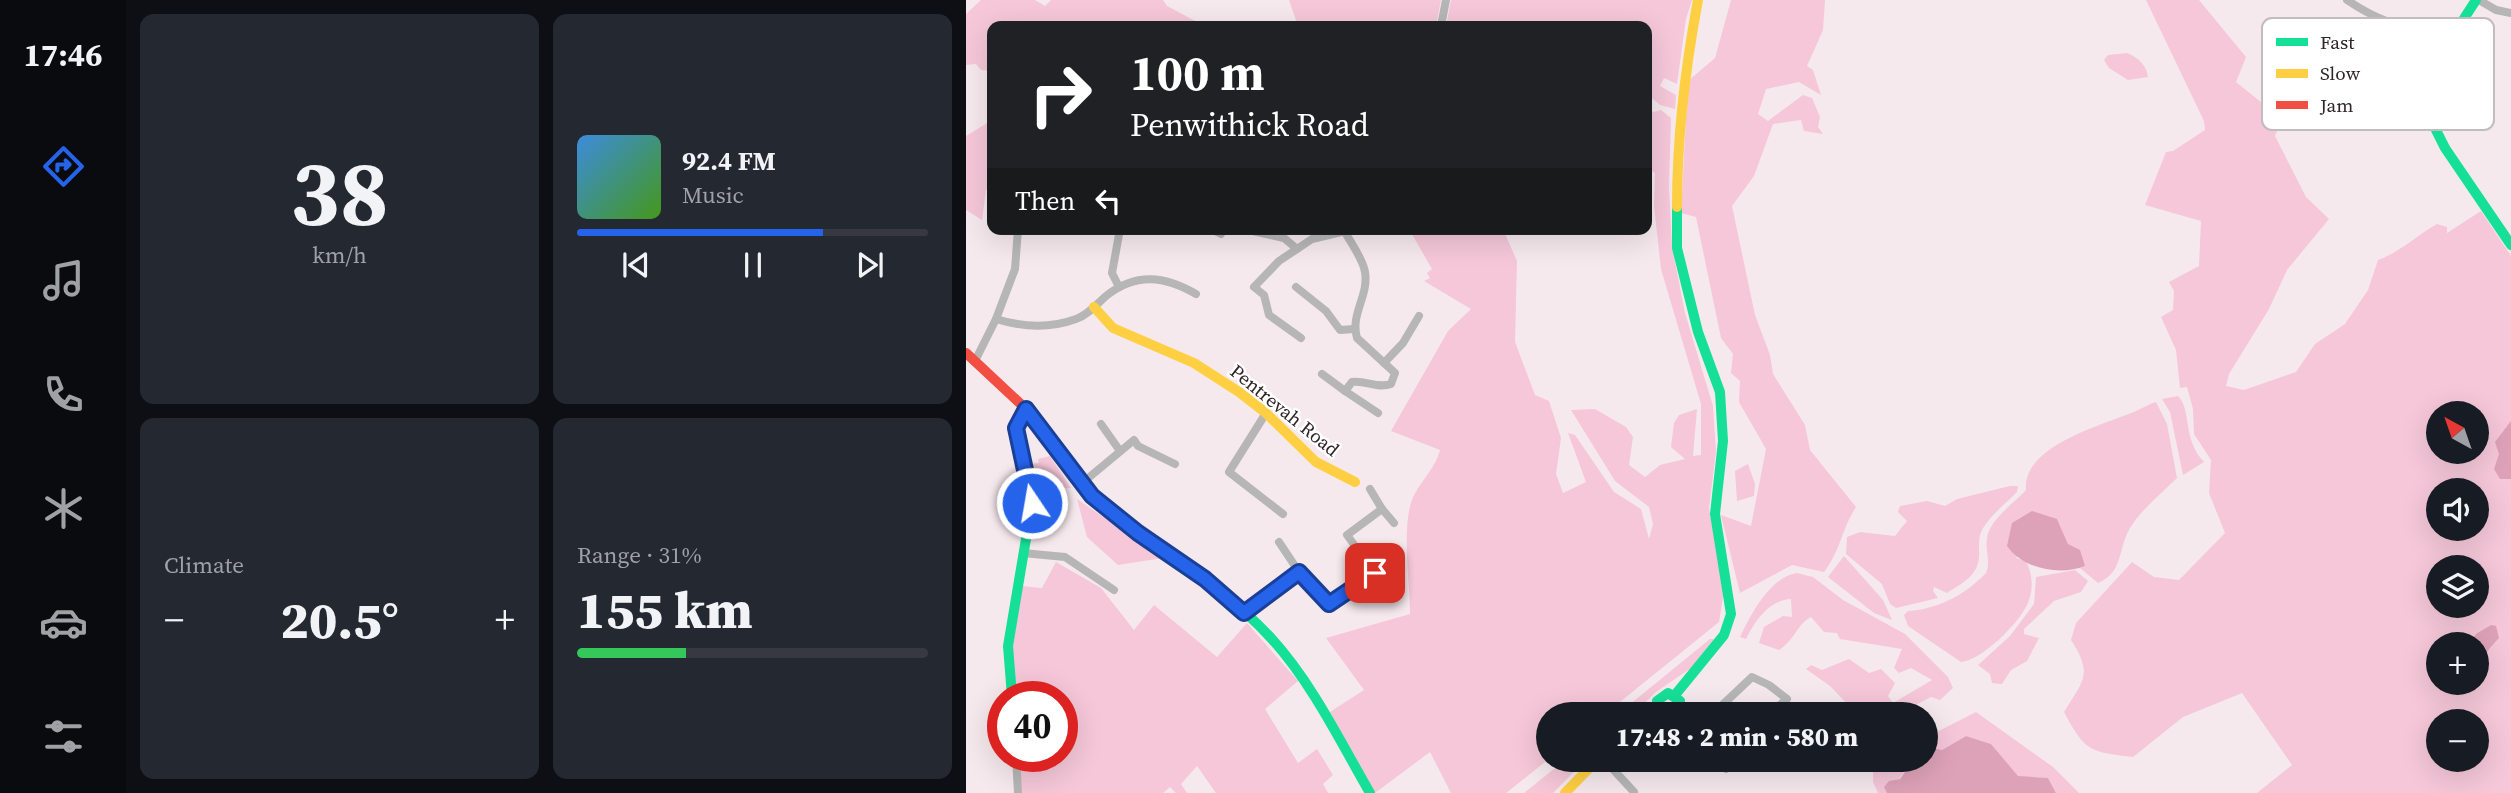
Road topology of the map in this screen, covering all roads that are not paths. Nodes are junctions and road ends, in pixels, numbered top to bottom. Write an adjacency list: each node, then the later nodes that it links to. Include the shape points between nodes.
1 (1446, 0): 8 (street)
2 (1698, 0): 47 (street, via 1685,69 1676,248 1698,332 1720,392 1723,441 1715,514 1731,614 1724,635)
3 (2347, 0): 6 (street)
4 (2478, 0): 5 (street); 7 (street)
5 (2511, 13)
6 (2378, 18)
7 (2465, 18)
8 (1442, 21)
9 (2436, 130): 15 (street)
10 (1018, 235): 22 (street, via 1015,269)
11 (1119, 235): 17 (street, via 1112,273)
12 (1271, 235): 16 (street, via 1284,238)
13 (1328, 235): 16 (street)
14 (1351, 235): 23 (street, via 1365,270 1365,294)
15 (2511, 245)
16 (1297, 249): 24 (street, via 1254,287 1264,295 1269,316)
17 (1119, 287): 19 (street, via 1156,278); 20 (street)
18 (1296, 287): 23 (street, via 1326,311 1340,330)
19 (1196, 294)
20 (1094, 307): 22 (street, via 1075,320 1025,328); 30 (street, Pentrevah Road, via 1113,328 1194,363)
21 (1419, 316): 26 (street)
22 (996, 319): 25 (street)
23 (1354, 329): 26 (street, via 1357,338)
24 (1301, 338)
25 (971, 356): 29 (street)
26 (1384, 363): 28 (street, via 1395,373 1391,384 1382,387 1361,380)
27 (1322, 374): 28 (street)
28 (1345, 391): 31 (street)
29 (1026, 409): 36 (street); 42 (street, via 1016,428 1032,503)
30 (1266, 412): 35 (street, Pentrevah Road, via 1316,462); 39 (street, via 1229,472)
31 (1378, 413)
32 (1101, 424): 33 (street)
33 (1120, 451): 34 (street, via 1134,440); 36 (street)
34 (1175, 464)
35 (1355, 482)
36 (1081, 484): 45 (street, via 1111,513 1202,576)
37 (1370, 489): 38 (street)
38 (1382, 509): 40 (street); 43 (street, via 1347,535 1375,573 1329,604)
39 (1283, 514)
40 (1394, 523)
41 (1279, 542): 43 (street)
42 (1023, 553): 44 (street, via 1065,557); 46 (street, via 1009,646)
43 (1299, 572): 45 (street)
44 (1114, 590)
45 (1244, 613): 57 (street, via 1271,638 1309,688)
46 (1011, 681)
47 (1675, 695): 48 (street, via 1661,695); 49 (street)
48 (1657, 702)
49 (1679, 702)
50 (1726, 702): 51 (street, via 1752,677 1787,699)
51 (1783, 702)
52 (1017, 772): 56 (street)
53 (1585, 772): 58 (street)
54 (1616, 772): 55 (street)
55 (1634, 792)
56 (1018, 793)
57 (1370, 793)
58 (1564, 793)

